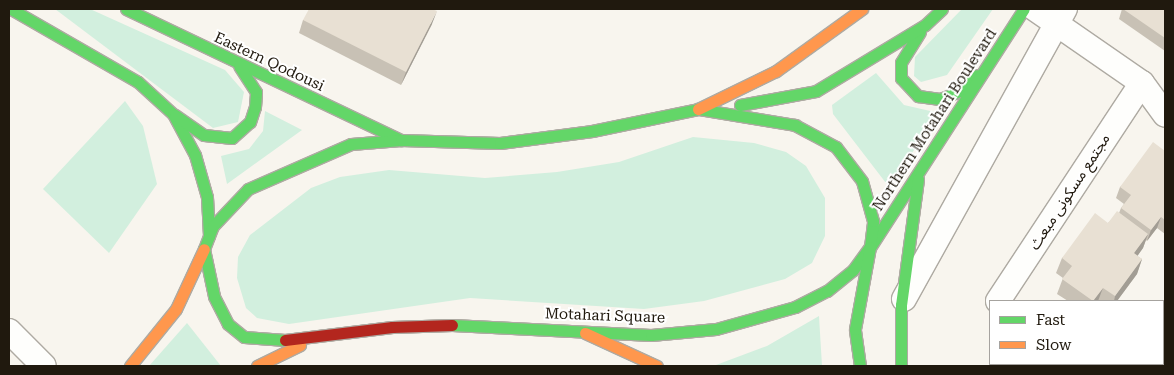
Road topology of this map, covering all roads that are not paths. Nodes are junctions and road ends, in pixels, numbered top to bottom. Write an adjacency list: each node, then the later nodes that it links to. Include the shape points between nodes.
1 (12, 9): 14 (main road, via 131,77)
2 (126, 9): 10 (main road, Eastern Qodousi)
3 (862, 9): 13 (main road, via 776,71)
4 (942, 9): 8 (main road)
5 (1024, 9): 9 (main road, Northern Motahari Boulevard)
6 (1035, 9): 7 (street)
7 (1060, 16): 11 (street); 22 (street)
8 (925, 25): 9 (main road, via 901,62 901,78 918,96 940,99 960,91); 13 (main road, via 816,91 771,102)
9 (997, 57): 17 (main road, Northern Motahari Boulevard)
10 (239, 66): 14 (main road, via 256,92 255,107 250,122 232,138 204,135); 16 (main road, Eastern Qodousi)
11 (1142, 83): 12 (street); 15 (street); 21 (street, مجتمع مسکونی مبعث)
12 (1165, 88)
13 (698, 108): 16 (main road, Motahari Square, via 592,131 500,144); 19 (main road, Motahari Square, via 795,124 836,147 868,196 873,221)
14 (173, 114): 18 (main road, via 197,163 206,197)
15 (1165, 115)
16 (401, 140): 18 (main road, Motahari Square, via 351,144 283,168 248,189)
17 (919, 174): 19 (main road, Northern Motahari Boulevard); 22 (main road)
18 (209, 236): 20 (main road, Motahari Square)
19 (870, 247): 24 (main road, Motahari Square, via 853,270 827,291 752,321 651,335); 30 (main road, via 855,330)
20 (204, 249): 25 (main road, Motahari Square, via 214,296 228,324 244,337 273,342); 27 (main road, via 176,309)
21 (999, 300)
22 (901, 305): 31 (main road)
23 (9, 331): 26 (street)
24 (585, 333): 25 (main road, Motahari Square, via 451,325); 29 (main road)
25 (322, 334): 28 (main road)
26 (44, 366)
27 (130, 366)
28 (257, 366)
29 (657, 366)
30 (860, 366)
31 (900, 366)

